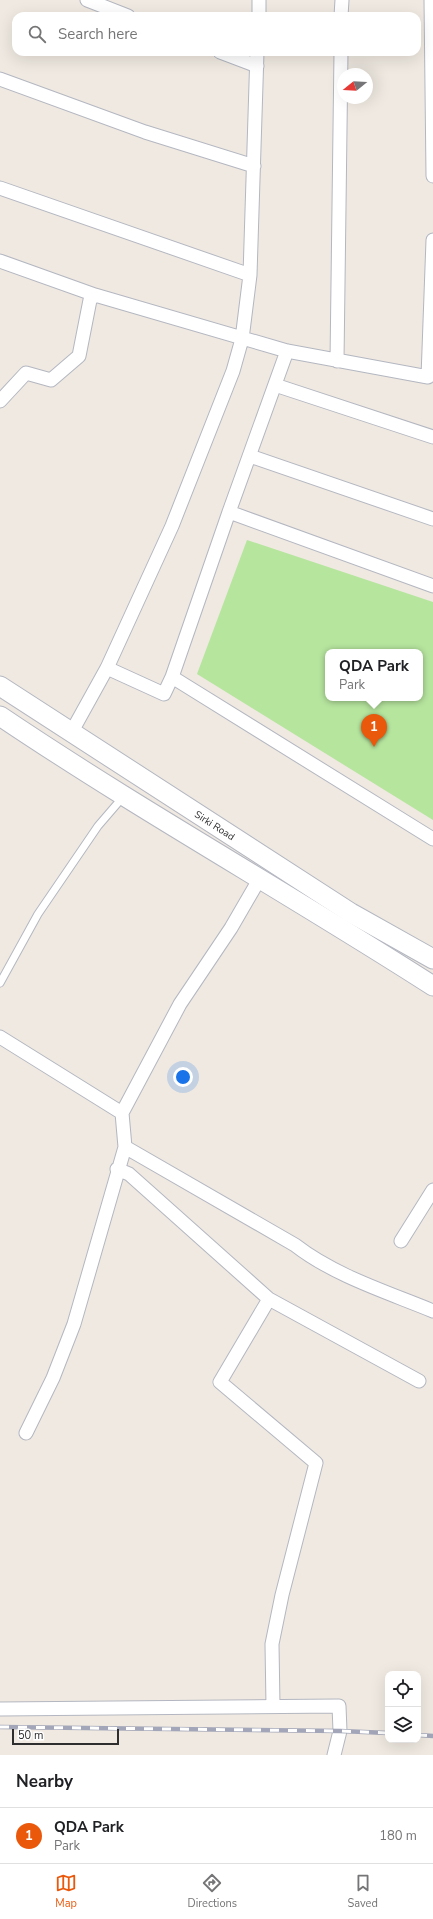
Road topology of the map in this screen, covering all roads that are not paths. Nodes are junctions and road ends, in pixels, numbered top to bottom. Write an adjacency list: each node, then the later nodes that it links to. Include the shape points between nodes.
1 (87, 0): 5 (street)
2 (259, 0): 6 (street)
3 (342, 0): 7 (street)
4 (431, 0): 13 (street)
5 (118, 12)
6 (259, 12)
7 (341, 12)
8 (231, 56): 11 (street)
9 (257, 56): 11 (street)
10 (341, 56): 24 (street)
11 (257, 66): 15 (street)
12 (0, 80): 15 (street, via 145,132)
13 (433, 103): 14 (street)
14 (433, 147): 16 (street)
15 (254, 166): 20 (street)
16 (433, 176)
17 (0, 188): 20 (street)
18 (433, 240): 24 (street, via 428,377)
19 (0, 261): 21 (street)
20 (250, 275): 22 (street)
21 (95, 295): 22 (street); 26 (street, via 90,300 79,356 51,380 26,373)
22 (242, 339): 23 (street); 32 (street, via 233,371 172,526)
23 (287, 351): 24 (street); 25 (street)
24 (337, 361)
25 (275, 385): 27 (street); 28 (street)
26 (0, 401)
27 (433, 437)
28 (250, 456): 29 (street); 30 (street)
29 (229, 512): 31 (street); 33 (street)
30 (433, 519)
31 (433, 586)
32 (107, 668): 33 (street, via 164,694); 36 (street)
33 (172, 677): 38 (street)
34 (0, 686): 36 (main road, Sirki Road)
35 (0, 716): 37 (main road, via 59,756)
36 (71, 733): 40 (main road, Sirki Road, via 351,913)
37 (124, 795): 39 (main road); 41 (lane, via 98,826 38,914)
38 (433, 839)
39 (260, 878): 42 (main road); 44 (street, via 231,928 180,1004)
40 (433, 959)
41 (0, 983)
42 (433, 986)
43 (0, 1037): 44 (street)
44 (122, 1113): 45 (street)
45 (125, 1147): 46 (street); 50 (street, via 295,1245 314,1259 357,1280)
46 (117, 1169): 49 (street, via 129,1174); 52 (street, via 74,1324 53,1378)
47 (433, 1190): 48 (street)
48 (401, 1241)
49 (269, 1299): 51 (street); 53 (street, via 220,1382 316,1463 272,1644)
50 (433, 1311)
51 (419, 1381)
52 (26, 1433)
53 (273, 1706): 54 (street); 55 (street, via 339,1706 340,1731)
54 (0, 1709)
55 (334, 1755)

